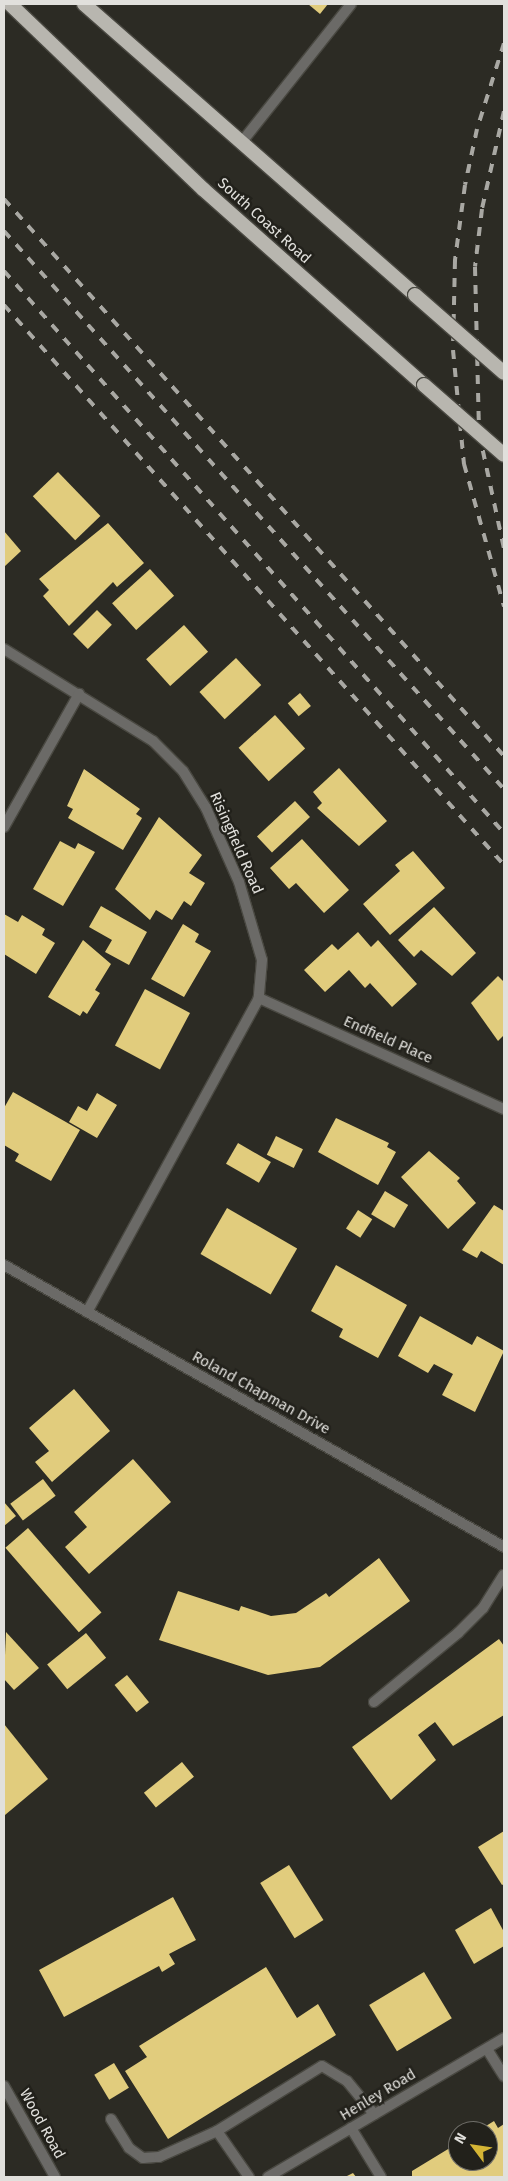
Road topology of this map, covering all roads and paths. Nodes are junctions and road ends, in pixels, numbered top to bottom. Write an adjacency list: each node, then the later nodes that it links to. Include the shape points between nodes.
1 (10, 4): 6 (highway, South Coast Road, bridge, via 203,189)
2 (84, 4): 4 (highway)
3 (351, 4): 4 (street)
4 (241, 143): 5 (highway, bridge)
5 (504, 373)
6 (504, 455)
7 (4, 649): 8 (street, Risingfield Road)
8 (79, 694): 9 (street); 10 (street, Risingfield Road, via 153,741 183,771 206,808 254,921 262,960)
9 (4, 828)
10 (259, 998): 11 (street, Endfield Place); 13 (street)
11 (504, 1109)
12 (4, 1265): 13 (street, Roland Chapman Drive)
13 (87, 1312): 14 (street, Roland Chapman Drive)
14 (504, 1547)
15 (504, 1575): 16 (street, via 483,1608 458,1634)
16 (374, 1702)
17 (504, 2038): 18 (street, Henley Road)
18 (487, 2049): 19 (street); 21 (street, Henley Road)
19 (504, 2076)
20 (4, 2086): 25 (street, Wood Road)
21 (374, 2114): 23 (street, Henley Road); 24 (street, via 347,2081 322,2066)
22 (111, 2120): 24 (street, via 129,2148 143,2158 158,2157)
23 (351, 2128): 27 (street, Henley Road); 28 (street)
24 (217, 2131): 26 (street)
25 (54, 2177)
26 (250, 2177)
27 (268, 2177)
28 (381, 2177)

